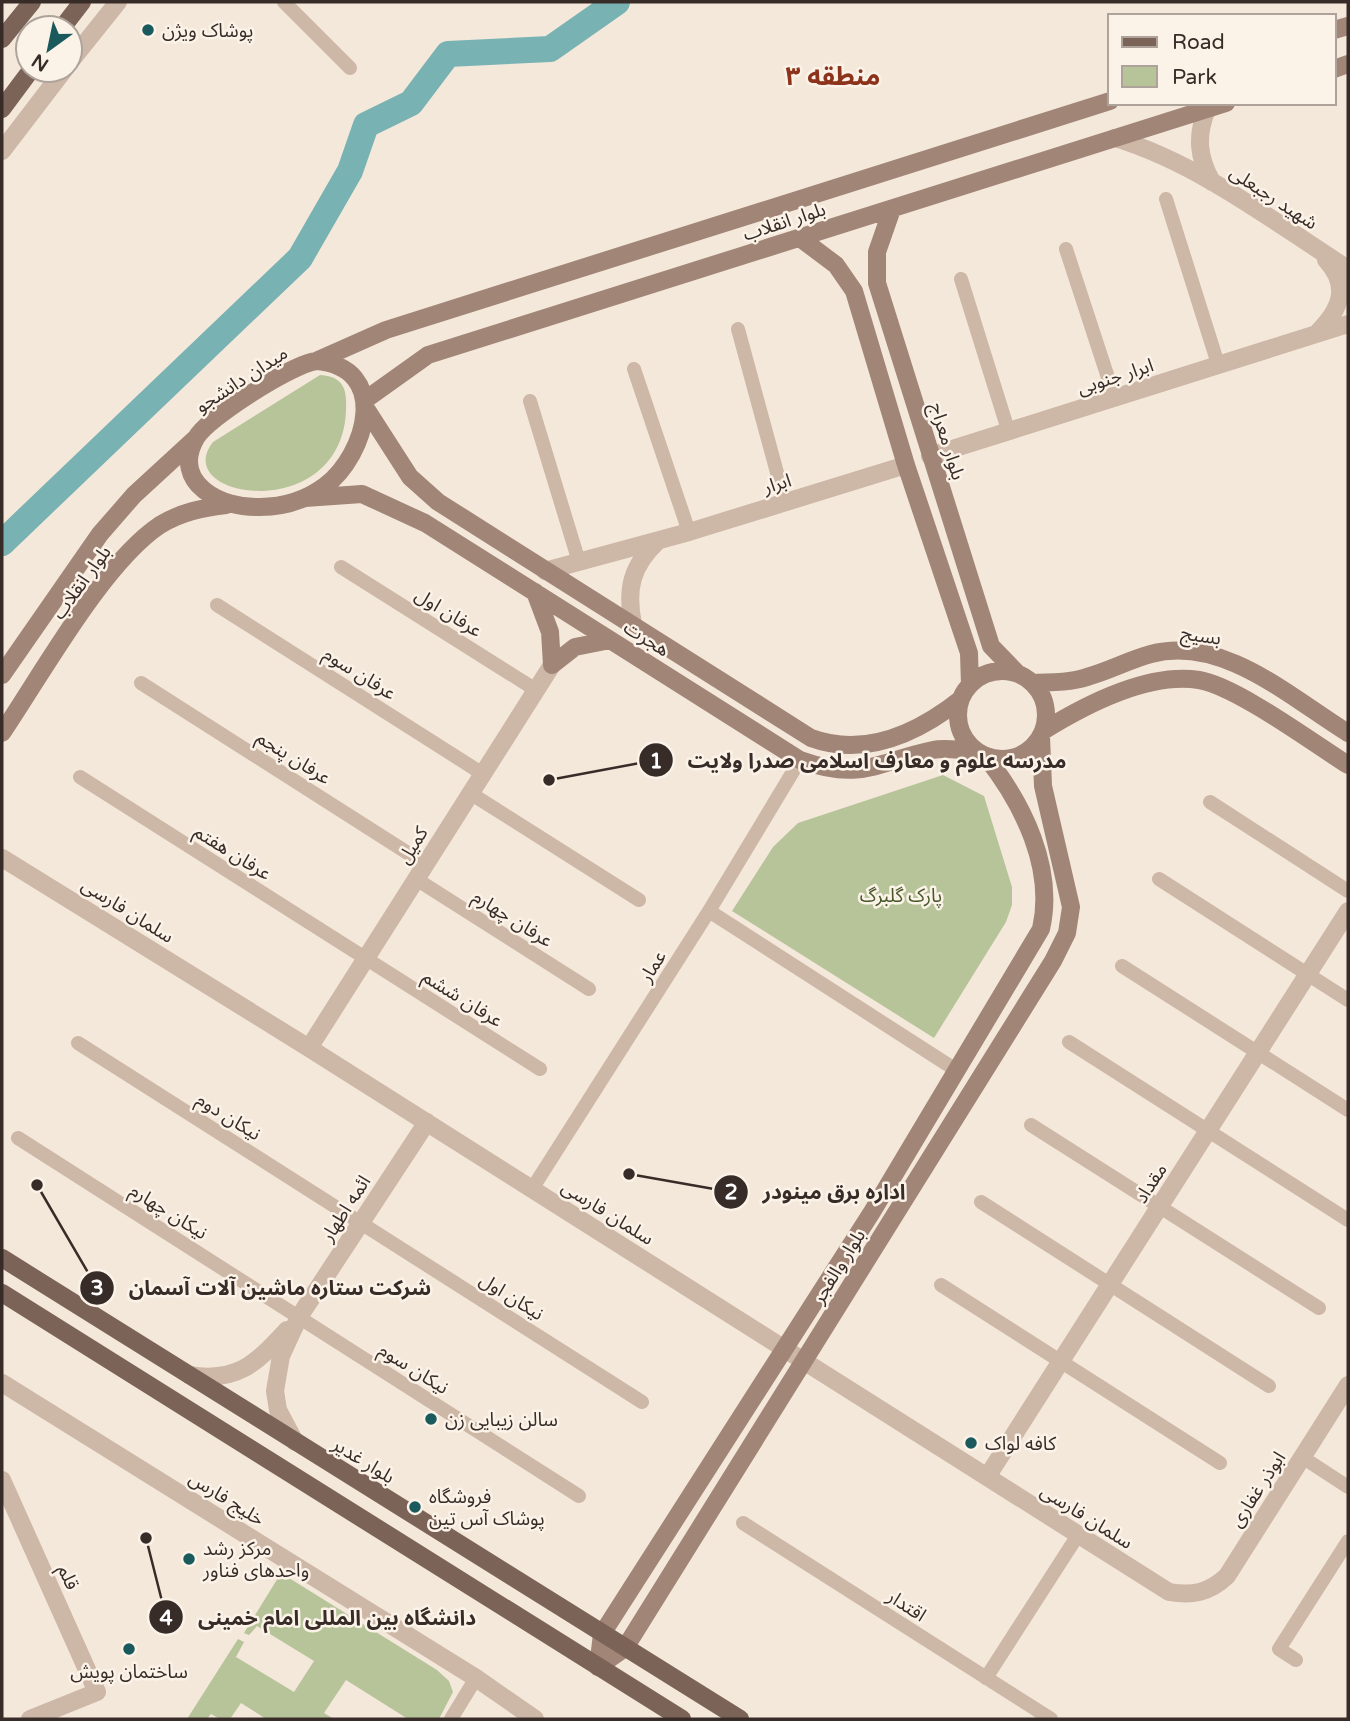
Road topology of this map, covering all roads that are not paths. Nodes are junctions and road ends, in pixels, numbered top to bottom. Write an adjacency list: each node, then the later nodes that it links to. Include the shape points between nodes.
1 (32, 2): 4 (main road)
2 (118, 2): 5 (street)
3 (284, 2): 6 (street)
4 (2, 39)
5 (84, 44)
6 (350, 68)
7 (19, 84): 9 (main road)
8 (53, 84): 14 (street)
9 (5, 101)
10 (1108, 102): 28 (main road, بلوار انقلاب, via 386,330)
11 (1220, 105): 12 (main road, بلوار انقلاب)
12 (1207, 109): 13 (main road, بلوار انقلاب); 15 (street, شهید رجبعلی, via 1201,124 1200,154)
13 (1115, 138): 15 (street, شهید رجبعلی, via 1148,149); 17 (main road, بلوار انقلاب)
14 (2, 151)
15 (1212, 182): 20 (street, شهید رجبعلی)
16 (1166, 199): 29 (street)
17 (892, 209): 18 (main road, بلوار انقلاب); 23 (main road, بلوار معراج, via 877,252)
18 (800, 238): 24 (main road, via 836,265); 33 (main road, بلوار انقلاب, via 429,355)
19 (1066, 249): 31 (street)
20 (1317, 250): 21 (street, شهید رجبعلی); 27 (street, via 1339,274 1340,294 1332,318)
21 (1348, 269)
22 (961, 279): 34 (street)
23 (877, 284): 24 (main road, via 864,283); 36 (main road, بلوار معراج)
24 (854, 290): 37 (main road)
25 (1348, 324): 27 (street, ابرار جنوبی)
26 (738, 329): 39 (street)
27 (1313, 337): 29 (street, ابرار جنوبی)
28 (316, 361): 33 (main road, میدان دانشجو, via 348,371 362,390); 35 (main road, میدان دانشجو, via 305,362 252,393)
29 (1218, 364): 31 (street, ابرار جنوبی)
30 (634, 369): 41 (street)
31 (1115, 399): 34 (street, ابرار جنوبی)
32 (530, 401): 43 (street)
33 (365, 404): 38 (main road, میدان دانشجو, via 356,446 343,467); 45 (main road, هجرت, via 411,477 438,502)
34 (1009, 433): 36 (street, ابرار جنوبی)
35 (196, 438): 40 (main road, میدان دانشجو, via 190,459 196,481 211,497); 51 (main road, بلوار انقلاب, via 134,495 100,534)
36 (930, 456): 52 (main road, بلوار معراج, via 991,646)
37 (906, 465): 39 (street, ابرار); 55 (main road, via 969,653)
38 (305, 498): 40 (main road, میدان دانشجو, via 257,508); 46 (main road, هجرت, via 362,494 391,505)
39 (785, 502): 41 (street, ابرار)
40 (232, 504): 56 (main road, بلوار انقلاب, via 194,509 160,525 125,555)
41 (689, 532): 42 (street, ابرار)
42 (660, 539): 43 (street, ابرار); 48 (street, via 643,555 631,577 628,601)
43 (579, 562): 45 (street, ابرار)
44 (341, 567): 54 (street, عرفان اول)
45 (545, 571): 48 (main road, هجرت)
46 (535, 592): 49 (main road, هجرت); 50 (main road, via 551,632)
47 (217, 605): 63 (street, عرفان سوم)
48 (633, 624): 59 (main road, هجرت)
49 (610, 640): 50 (main road, via 575,647); 61 (main road, هجرت)
50 (552, 665): 54 (street, کمیل)
51 (2, 675)
52 (1025, 679): 55 (main road, via 992,673); 57 (main road, بسیج, via 1075,680 1152,654 1206,653 1232,662); 58 (main road, via 1042,697 1046,714)
53 (141, 683): 68 (street, عرفان پنجم)
54 (536, 690): 63 (street, کمیل)
55 (965, 692): 59 (main road, هجرت, via 927,725 867,745 829,744); 60 (main road, via 960,728)
56 (2, 733)
57 (1348, 733)
58 (1042, 734): 60 (main road, via 1027,752 1017,756 1007,759); 62 (main road, via 1084,706 1158,680 1201,680 1231,692); 102 (main road, بلوار والفجر, via 1043,786 1072,907 1067,933 1054,961)
59 (811, 738): 61 (main road)
60 (981, 754): 61 (main road, هجرت, via 935,749 848,772); 84 (main road, بلوار والفجر, via 1012,789 1041,864 1046,910 1031,951)
61 (800, 760): 73 (street, عمار)
62 (1348, 765)
63 (483, 774): 65 (street, کمیل)
64 (80, 777): 74 (street, عرفان هفتم)
65 (470, 793): 68 (street, کمیل); 71 (street)
66 (1210, 802): 70 (street)
67 (4, 857): 81 (street, سلمان فارسی)
68 (420, 872): 74 (street, کمیل); 77 (street, عرفان چهارم)
69 (1159, 879): 76 (street)
70 (1348, 891)
71 (639, 900)
72 (1348, 911): 76 (street, مقداد)
73 (709, 912): 84 (street); 90 (street, عمار)
74 (365, 958): 81 (street, کمیل); 83 (street, عرفان ششم)
75 (1122, 966): 82 (street)
76 (1308, 974): 78 (street); 82 (street, مقداد)
77 (589, 989)
78 (1348, 1000)
79 (1069, 1042): 88 (street)
80 (78, 1043): 94 (street, نیکان دوم)
81 (309, 1048): 86 (street, سلمان فارسی)
82 (1258, 1053): 85 (street); 88 (street, مقداد)
83 (540, 1069)
84 (956, 1070): 101 (main road, بلوار والفجر, via 872,1212)
85 (1348, 1110)
86 (426, 1122): 90 (street, سلمان فارسی); 94 (street, ائمه اطهار)
87 (1031, 1125): 92 (street)
88 (1208, 1131): 92 (street, مقداد); 93 (street)
89 (18, 1138): 100 (street, نیکان چهارم)
90 (532, 1189): 101 (street, سلمان فارسی)
91 (981, 1202): 96 (street)
92 (1160, 1207): 96 (street, مقداد); 99 (street)
93 (1348, 1220)
94 (361, 1223): 100 (street, ائمه اطهار); 108 (street, نیکان اول)
95 (2, 1258): 104 (main road, بلوار غدیر)
96 (1110, 1284): 103 (street, مقداد); 107 (street)
97 (941, 1285): 103 (street)
98 (2, 1293): 123 (main road)
99 (1319, 1308)
100 (299, 1317): 104 (street, ائمه اطهار, via 256,1363 241,1371 224,1377); 109 (street, ائمه اطهار, via 281,1356 275,1391 278,1410); 115 (street, نیکان سوم)
101 (783, 1348): 102 (street, سلمان فارسی); 120 (main road, بلوار والفجر)
102 (803, 1362): 112 (street, سلمان فارسی); 121 (main road, بلوار والفجر)
103 (1061, 1362): 111 (street); 112 (street, مقداد)
104 (189, 1375): 109 (main road, بلوار غدیر)
105 (2, 1383): 124 (street, خلیج فارس)
106 (1348, 1385): 110 (street, ابوذر غفاری)
107 (1269, 1386)
108 (642, 1402)
109 (295, 1442): 120 (main road, بلوار غدیر)
110 (1302, 1457): 114 (street); 119 (street, ابوذر غفاری, via 1227,1576 1216,1587)
111 (1220, 1463)
112 (987, 1477): 117 (street, سلمان فارسی)
113 (2, 1480): 126 (street, قلم, via 97,1692)
114 (1348, 1487)
115 (579, 1496)
116 (743, 1523): 125 (street, اقتدار)
117 (1077, 1535): 119 (street, سلمان فارسی, via 1168,1592); 125 (street)
118 (1348, 1541): 122 (street, via 1279,1649)
119 (1186, 1595)
120 (602, 1634): 121 (main road, بلوار غدیر); 123 (main road)
121 (625, 1647): 123 (main road); 130 (main road, بلوار غدیر)
122 (1296, 1660)
123 (598, 1667): 129 (main road)
124 (476, 1678): 127 (street); 128 (street, خلیج فارس)
125 (986, 1678): 131 (street, اقتدار)
126 (30, 1719)
127 (451, 1719)
128 (535, 1719)
129 (682, 1719)
130 (740, 1719)
131 (1051, 1719)

